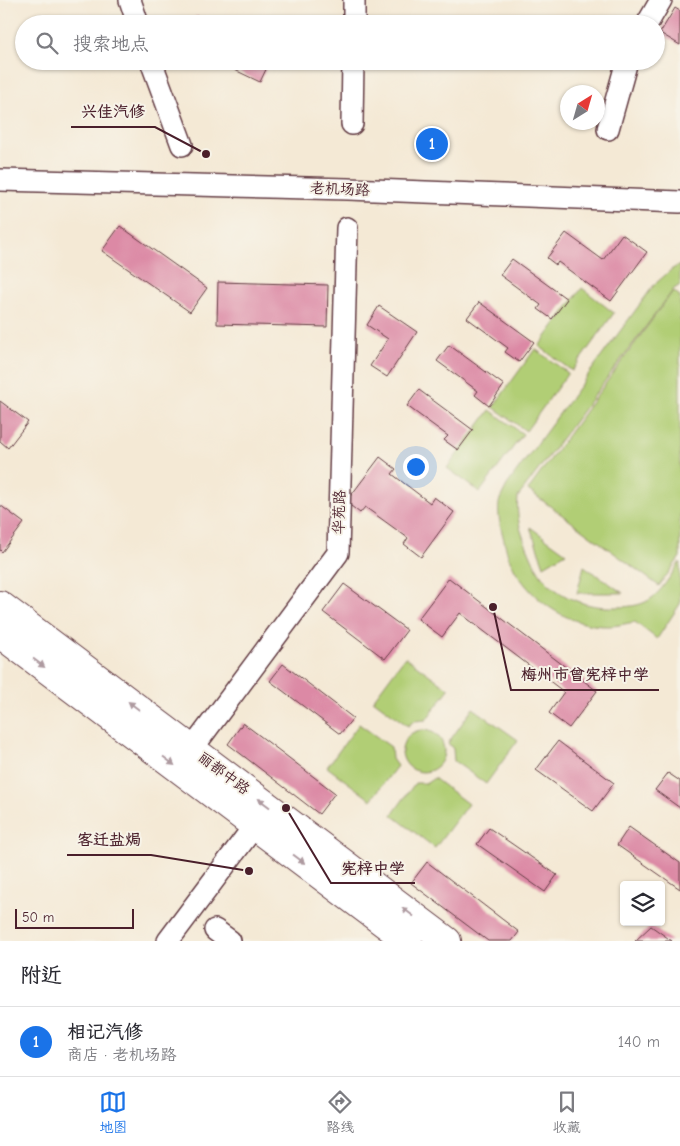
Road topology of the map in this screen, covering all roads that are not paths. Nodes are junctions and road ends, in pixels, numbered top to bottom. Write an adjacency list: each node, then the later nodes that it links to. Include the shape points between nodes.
1 (130, 0): 4 (street)
2 (354, 0): 5 (street)
3 (660, 0): 6 (street)
4 (135, 15)
5 (354, 15)
6 (652, 15)
7 (154, 70): 12 (street)
8 (353, 70): 10 (street)
9 (624, 70): 11 (street)
10 (352, 124)
11 (608, 129)
12 (182, 145)
13 (0, 180): 14 (street, 老机场路)
14 (679, 199)
15 (347, 228): 18 (street, 华苑路, via 338,553)
16 (0, 605): 18 (main road, 丽都中路, one-way to 16)
17 (0, 634): 19 (main road, 丽都中路, one-way to 19)
18 (192, 749): 22 (main road, 丽都中路, one-way to 18)
19 (255, 825): 20 (street); 21 (main road, 丽都中路, one-way to 21)
20 (168, 941)
21 (408, 941)
22 (447, 941)

